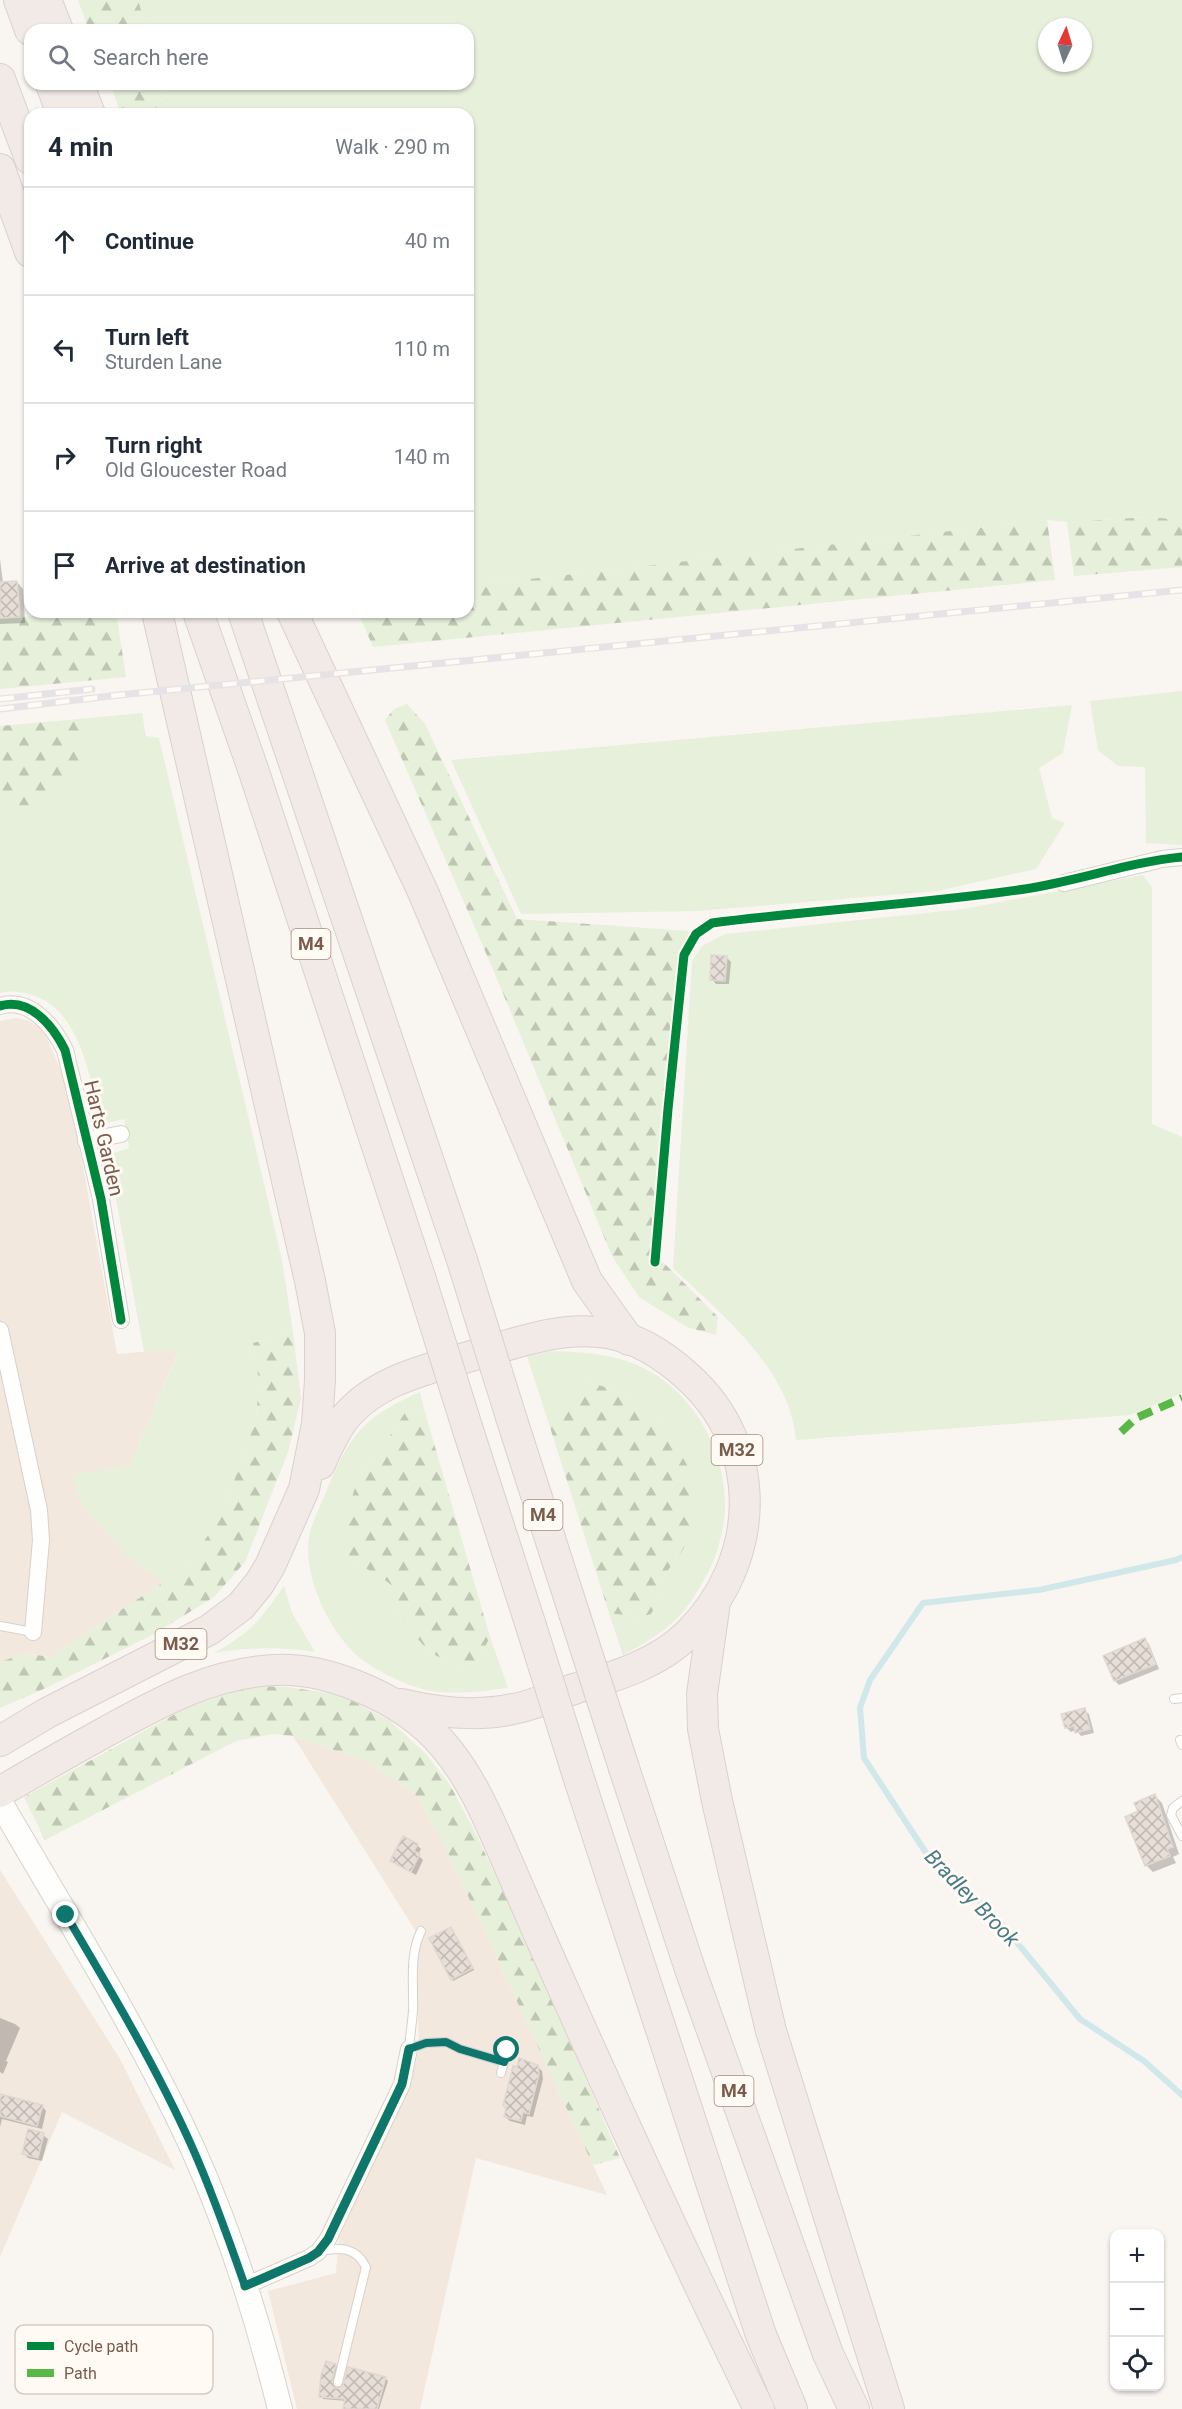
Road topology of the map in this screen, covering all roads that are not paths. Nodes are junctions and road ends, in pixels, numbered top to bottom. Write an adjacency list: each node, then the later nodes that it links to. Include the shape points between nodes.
1 (19, 0): 3 (highway)
2 (46, 0): 4 (highway)
3 (28, 24)
4 (56, 24)
5 (0, 79): 10 (highway)
6 (53, 90): 8 (highway)
7 (80, 90): 9 (highway)
8 (60, 108)
9 (88, 108)
10 (24, 143)
11 (0, 169): 12 (highway)
12 (24, 235)
13 (150, 618): 19 (highway)
14 (158, 618): 19 (highway)
15 (200, 618): 49 (highway, M4, bridge, via 254,769 420,1277 761,2336)
16 (245, 618): 50 (highway, M4, bridge, via 462,1260 691,1972 828,2354)
17 (295, 618): 26 (highway, via 423,892 587,1281)
18 (1182, 857): 20 (street)
19 (216, 878): 27 (highway, via 320,1333 317,1424)
20 (1064, 883)
21 (0, 1006): 23 (street, Harts Garden, via 17,1003 29,1008 59,1038 69,1063)
22 (120, 1134): 23 (street, Harts Garden)
23 (86, 1141): 24 (street, Harts Garden, via 101,1199)
24 (121, 1320)
25 (0, 1330): 30 (street, via 39,1510)
26 (629, 1340): 27 (highway, M32, via 604,1333 557,1333 399,1380 349,1412); 28 (highway, M32, via 676,1365 691,1379 706,1394 734,1440 744,1478 744,1527 735,1566)
27 (304, 1489): 32 (highway, M32, via 270,1566 241,1606 209,1630)
28 (715, 1602): 31 (highway, M32, via 687,1635 633,1670 514,1709 478,1714 436,1713); 51 (highway, via 702,1694 717,1801 771,2031)
29 (0, 1626): 30 (lane)
30 (33, 1632)
31 (389, 1701): 33 (highway, M32, via 354,1684 318,1674 276,1670 233,1674 189,1689 138,1714); 48 (highway, via 427,1728 468,1780 488,1817 687,2260)
32 (0, 1741)
33 (0, 1792)
34 (1182, 1801): 36 (lane, via 1171,1815)
35 (0, 1803): 45 (main road, via 161,2084 201,2170)
36 (1182, 1836)
37 (421, 1930): 40 (lane, via 414,1945)
38 (448, 2031): 39 (lane)
39 (446, 2042): 40 (lane); 42 (lane)
40 (409, 2049): 44 (street, via 402,2084 328,2239)
41 (507, 2050): 42 (lane)
42 (504, 2062): 43 (lane)
43 (501, 2073)
44 (318, 2252): 45 (street); 46 (lane, via 343,2248 357,2255 366,2266)
45 (245, 2286): 47 (main road)
46 (338, 2382)
47 (280, 2409)
48 (759, 2409)
49 (792, 2409)
50 (854, 2409)
51 (889, 2409)

